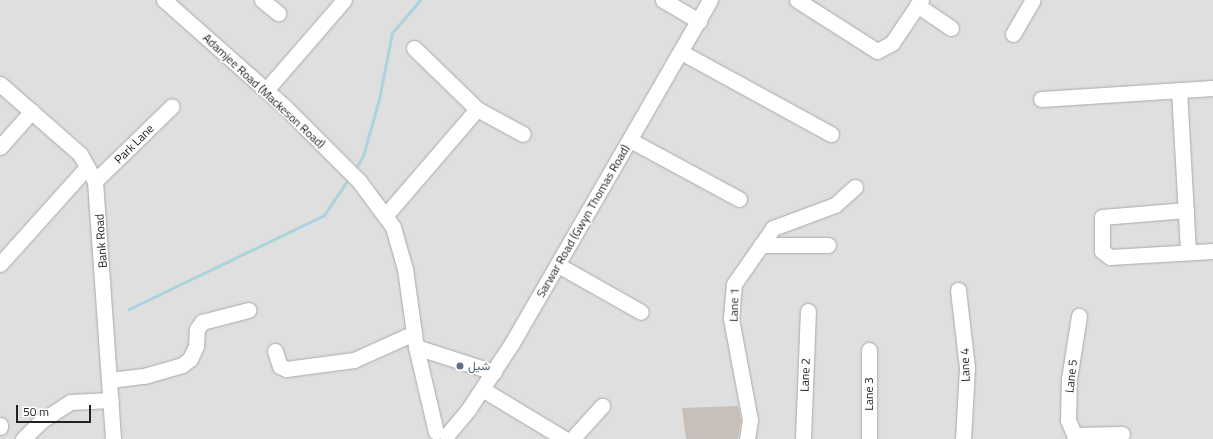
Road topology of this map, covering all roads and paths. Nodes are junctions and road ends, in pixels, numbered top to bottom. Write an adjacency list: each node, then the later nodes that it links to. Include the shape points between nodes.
1 (164, 0): 17 (street, Adamjee Road (Mackeson Road))
2 (262, 0): 9 (street)
3 (344, 0): 17 (street)
4 (663, 0): 10 (street)
5 (710, 0): 10 (street, Sarwar Road (Gwyn Thomas Road))
6 (797, 0): 8 (street, via 877,51 892,43)
7 (1033, 0): 12 (street)
8 (919, 2): 11 (street)
9 (278, 13)
10 (699, 20): 14 (street, Sarwar Road (Gwyn Thomas Road))
11 (951, 28)
12 (1013, 34)
13 (414, 48): 21 (street)
14 (681, 52): 24 (street); 25 (street, Sarwar Road (Gwyn Thomas Road))
15 (0, 84): 22 (street, Bank Road)
16 (1213, 88): 18 (street)
17 (266, 90): 32 (street, Adamjee Road (Mackeson Road), via 359,181)
18 (1179, 90): 19 (street); 31 (street)
19 (1041, 99)
20 (172, 106): 28 (street, Park Lane)
21 (477, 109): 23 (street); 32 (street)
22 (32, 111): 26 (street); 27 (street, Bank Road, via 80,154)
23 (523, 134)
24 (831, 134)
25 (630, 140): 30 (street); 38 (street, Sarwar Road (Gwyn Thomas Road))
26 (0, 147)
27 (87, 167): 28 (street, Bank Road); 37 (street)
28 (96, 181): 48 (street, Bank Road)
29 (855, 187): 33 (street, Lane 1, via 835,205 773,228)
30 (739, 199)
31 (1186, 210): 36 (street); 36 (street, via 1106,215 1101,221 1102,251 1110,257)
32 (385, 216): 44 (street, Adamjee Road (Mackeson Road), via 393,227 400,248)
33 (761, 245): 34 (street); 59 (street, Lane 1, via 734,284 731,318 750,420)
34 (828, 245)
35 (1213, 251): 36 (street)
36 (1188, 252)
37 (0, 264)
38 (558, 265): 42 (street); 47 (street, Sarwar Road (Gwyn Thomas Road))
39 (958, 290): 62 (street, Lane 4, via 967,368)
40 (248, 310): 48 (street, via 202,322 197,329 196,346 190,359 182,365 144,376)
41 (808, 311): 60 (street, Lane 2)
42 (641, 312)
43 (1079, 316): 54 (street, Lane 5, via 1069,379 1068,420)
44 (415, 340): 46 (street, via 354,360 286,369 280,366); 47 (street); 53 (street, Adamjee Road (Mackeson Road))
45 (869, 350): 61 (street, Lane 3)
46 (275, 351)
47 (494, 372): 49 (street, Sarwar Road (Gwyn Thomas Road))
48 (110, 380): 50 (street, Bank Road)
49 (482, 389): 53 (street, Sarwar Road (Gwyn Thomas Road)); 57 (street)
50 (111, 400): 55 (street, via 70,402 41,421); 56 (street, Bank Road)
51 (602, 406): 58 (street)
52 (1122, 434): 54 (street, Lane 5)
53 (441, 436)
54 (1075, 437)
55 (23, 439)
56 (113, 439)
57 (565, 439)
58 (572, 439)
59 (747, 439)
60 (803, 439)
61 (869, 439)
62 (963, 439)

